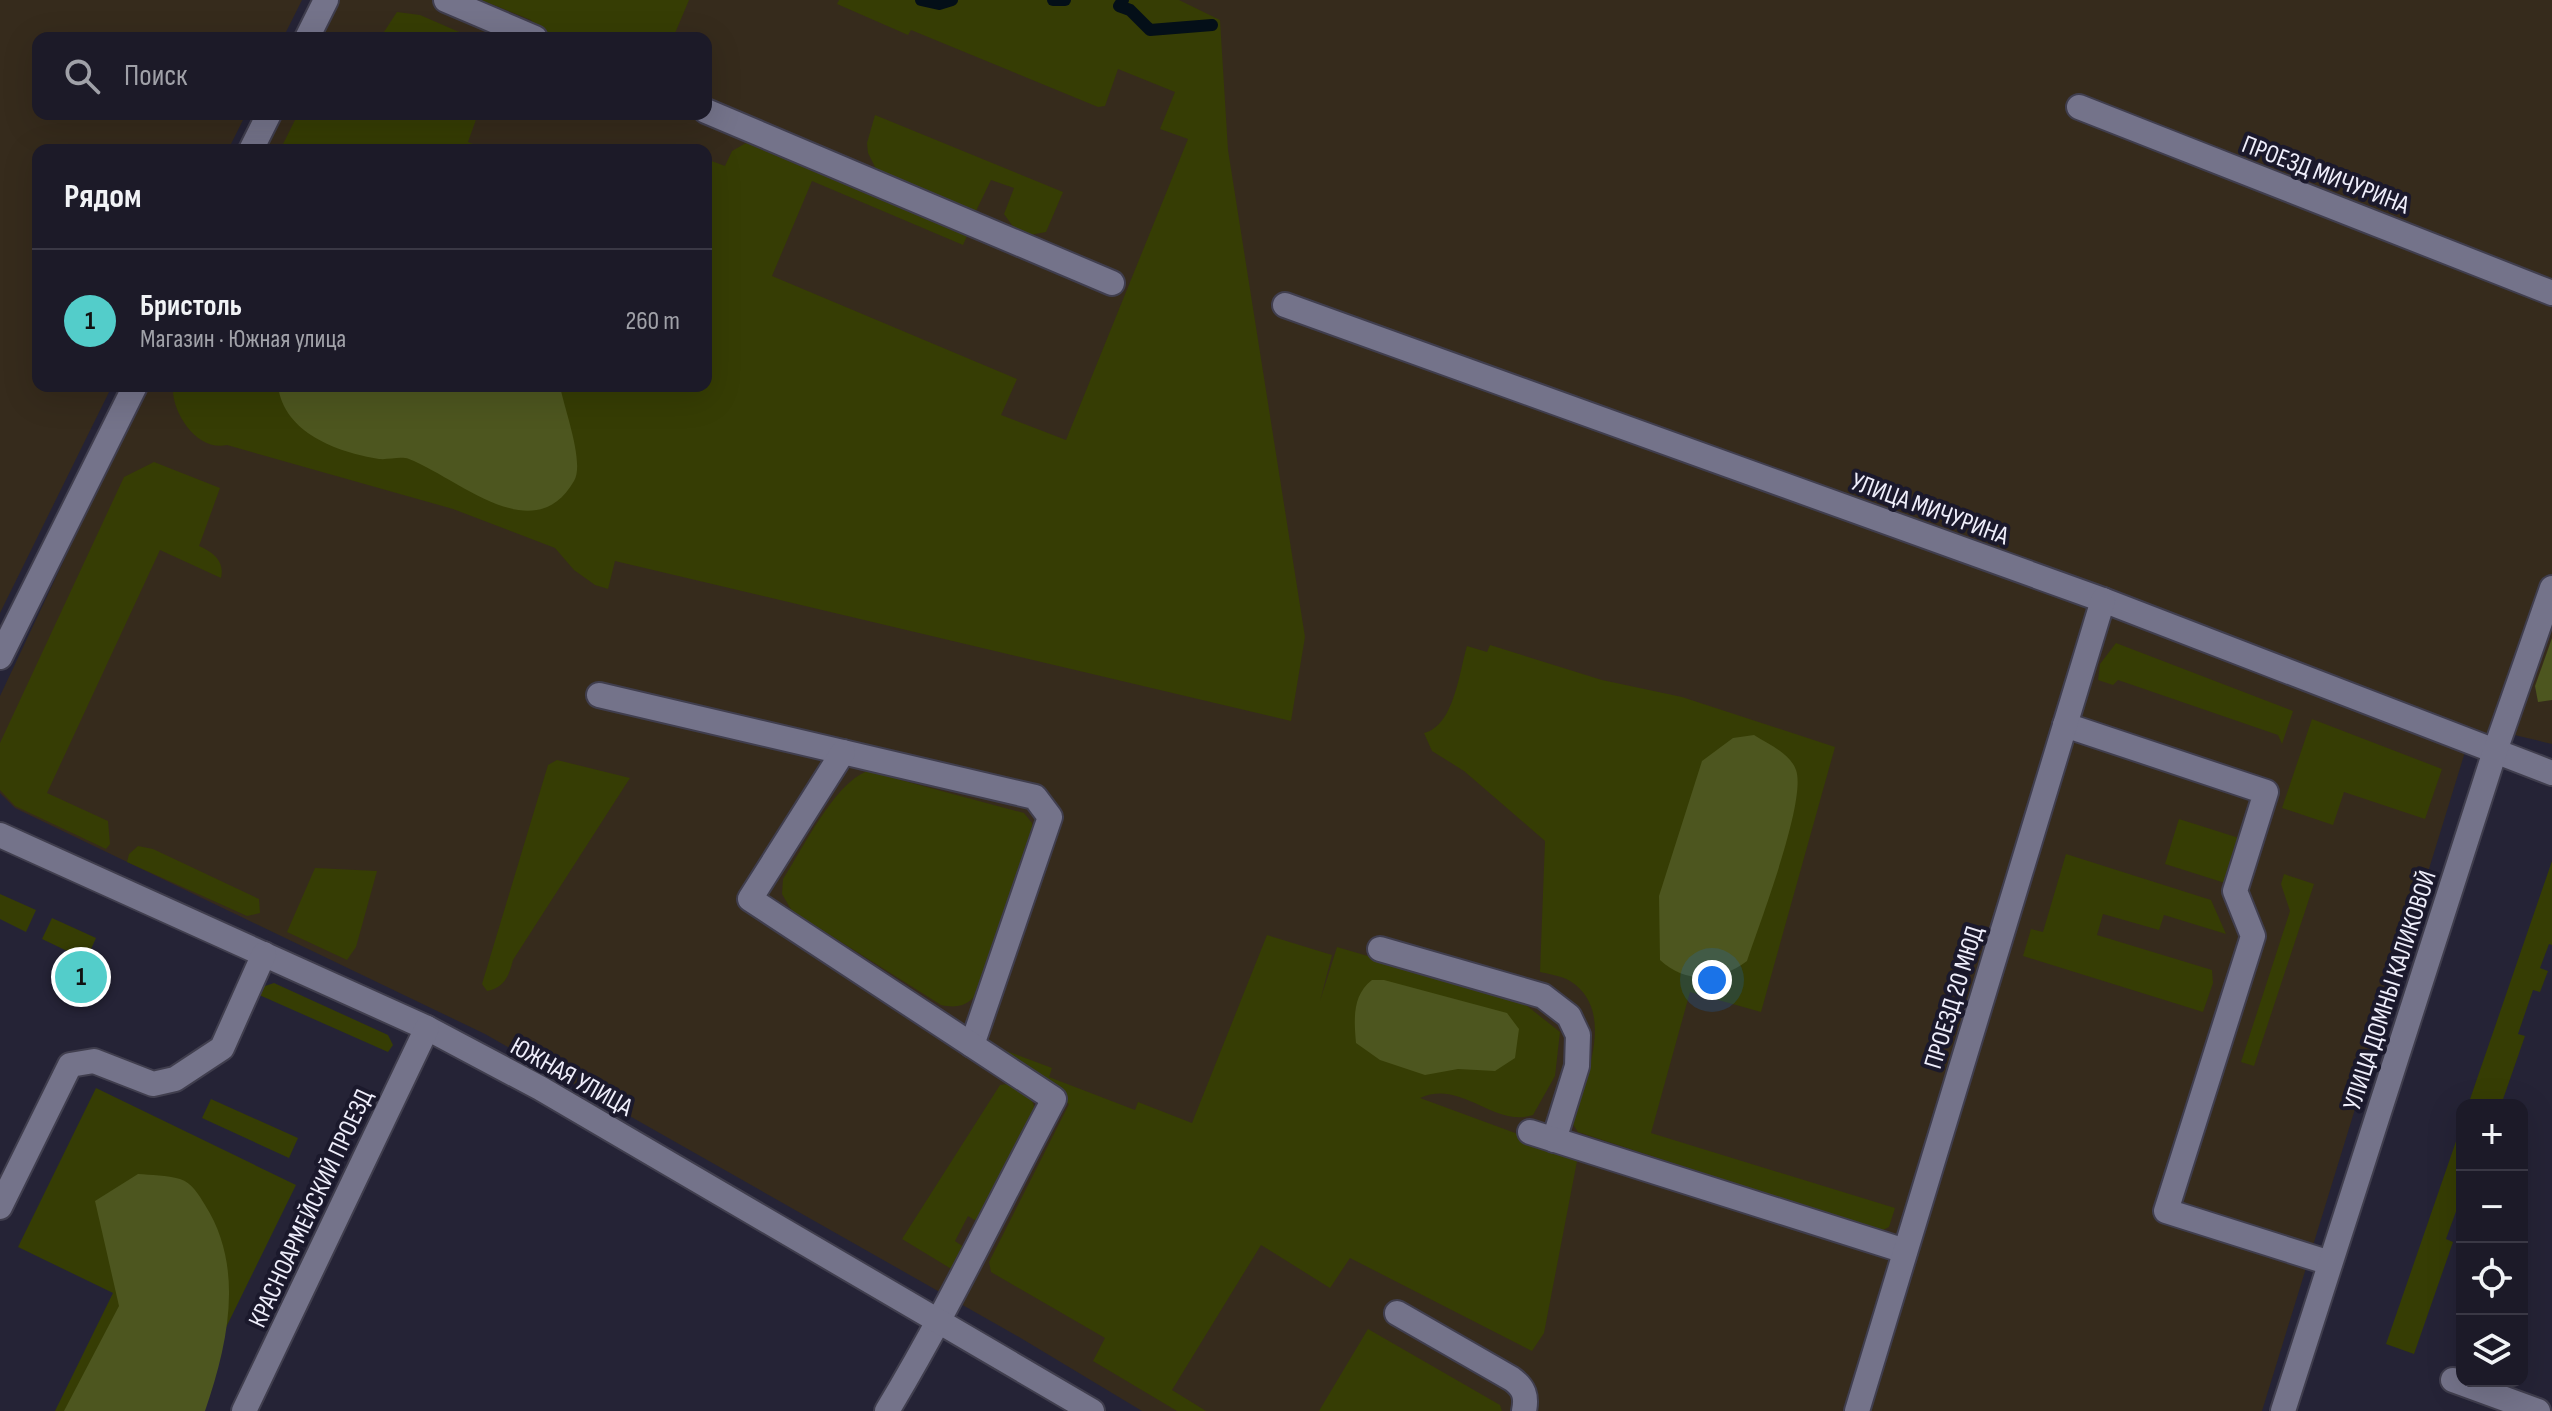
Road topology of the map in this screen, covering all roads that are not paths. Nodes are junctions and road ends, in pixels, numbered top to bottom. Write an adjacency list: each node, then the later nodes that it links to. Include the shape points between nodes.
1 (326, 0): 3 (street)
2 (446, 0): 4 (street)
3 (310, 32)
4 (521, 32)
5 (2079, 107): 10 (street, ПРОЕЗД МИЧУРИНА)
6 (712, 114): 9 (street)
7 (266, 120): 8 (street)
8 (254, 144)
9 (1112, 283)
10 (2552, 293)
11 (1285, 305): 14 (street, УЛИЦА МИЧУРИНА)
12 (132, 392): 15 (street)
13 (2552, 588): 18 (street, УЛИЦА ДОМНЫ КАЛИКОВОЙ)
14 (2103, 600): 17 (street, ПРОЕЗД 20 МЮД); 18 (street, УЛИЦА МИЧУРИНА)
15 (0, 657)
16 (599, 695): 19 (street)
17 (2065, 725): 29 (street, ПРОЕЗД 20 МЮД); 30 (street, via 2266,792 2235,891 2253,936 2166,1211)
18 (2495, 751): 20 (street, УЛИЦА МИЧУРИНА); 30 (street, УЛИЦА ДОМНЫ КАЛИКОВОЙ)
19 (843, 752): 25 (street, via 750,899); 25 (street, via 1035,797 1050,817)
20 (2552, 773)
21 (0, 835): 23 (street, ЮЖНАЯ УЛИЦА)
22 (1380, 949): 27 (street, via 1543,996 1569,1016 1578,1035 1577,1066)
23 (264, 954): 24 (street, ЮЖНАЯ УЛИЦА); 28 (street, via 222,1048 175,1079 153,1084 94,1061 70,1065)
24 (427, 1028): 32 (street, ЮЖНАЯ УЛИЦА, via 540,1088); 34 (street, КРАСНОАРМЕЙСКИЙ ПРОЕЗД)
25 (972, 1045): 32 (street, via 1054,1099)
26 (1530, 1132): 27 (street)
27 (1554, 1140): 29 (street)
28 (0, 1207)
29 (1905, 1251): 38 (street, ПРОЕЗД 20 МЮД)
30 (2330, 1263): 39 (street, УЛИЦА ДОМНЫ КАЛИКОВОЙ)
31 (1397, 1313): 37 (street, via 1512,1379 1527,1399)
32 (940, 1322): 35 (street); 36 (street, ЮЖНАЯ УЛИЦА)
33 (2453, 1380): 40 (street)
34 (244, 1411)
35 (887, 1411)
36 (1092, 1411)
37 (1524, 1411)
38 (1857, 1411)
39 (2283, 1411)
40 (2538, 1411)

